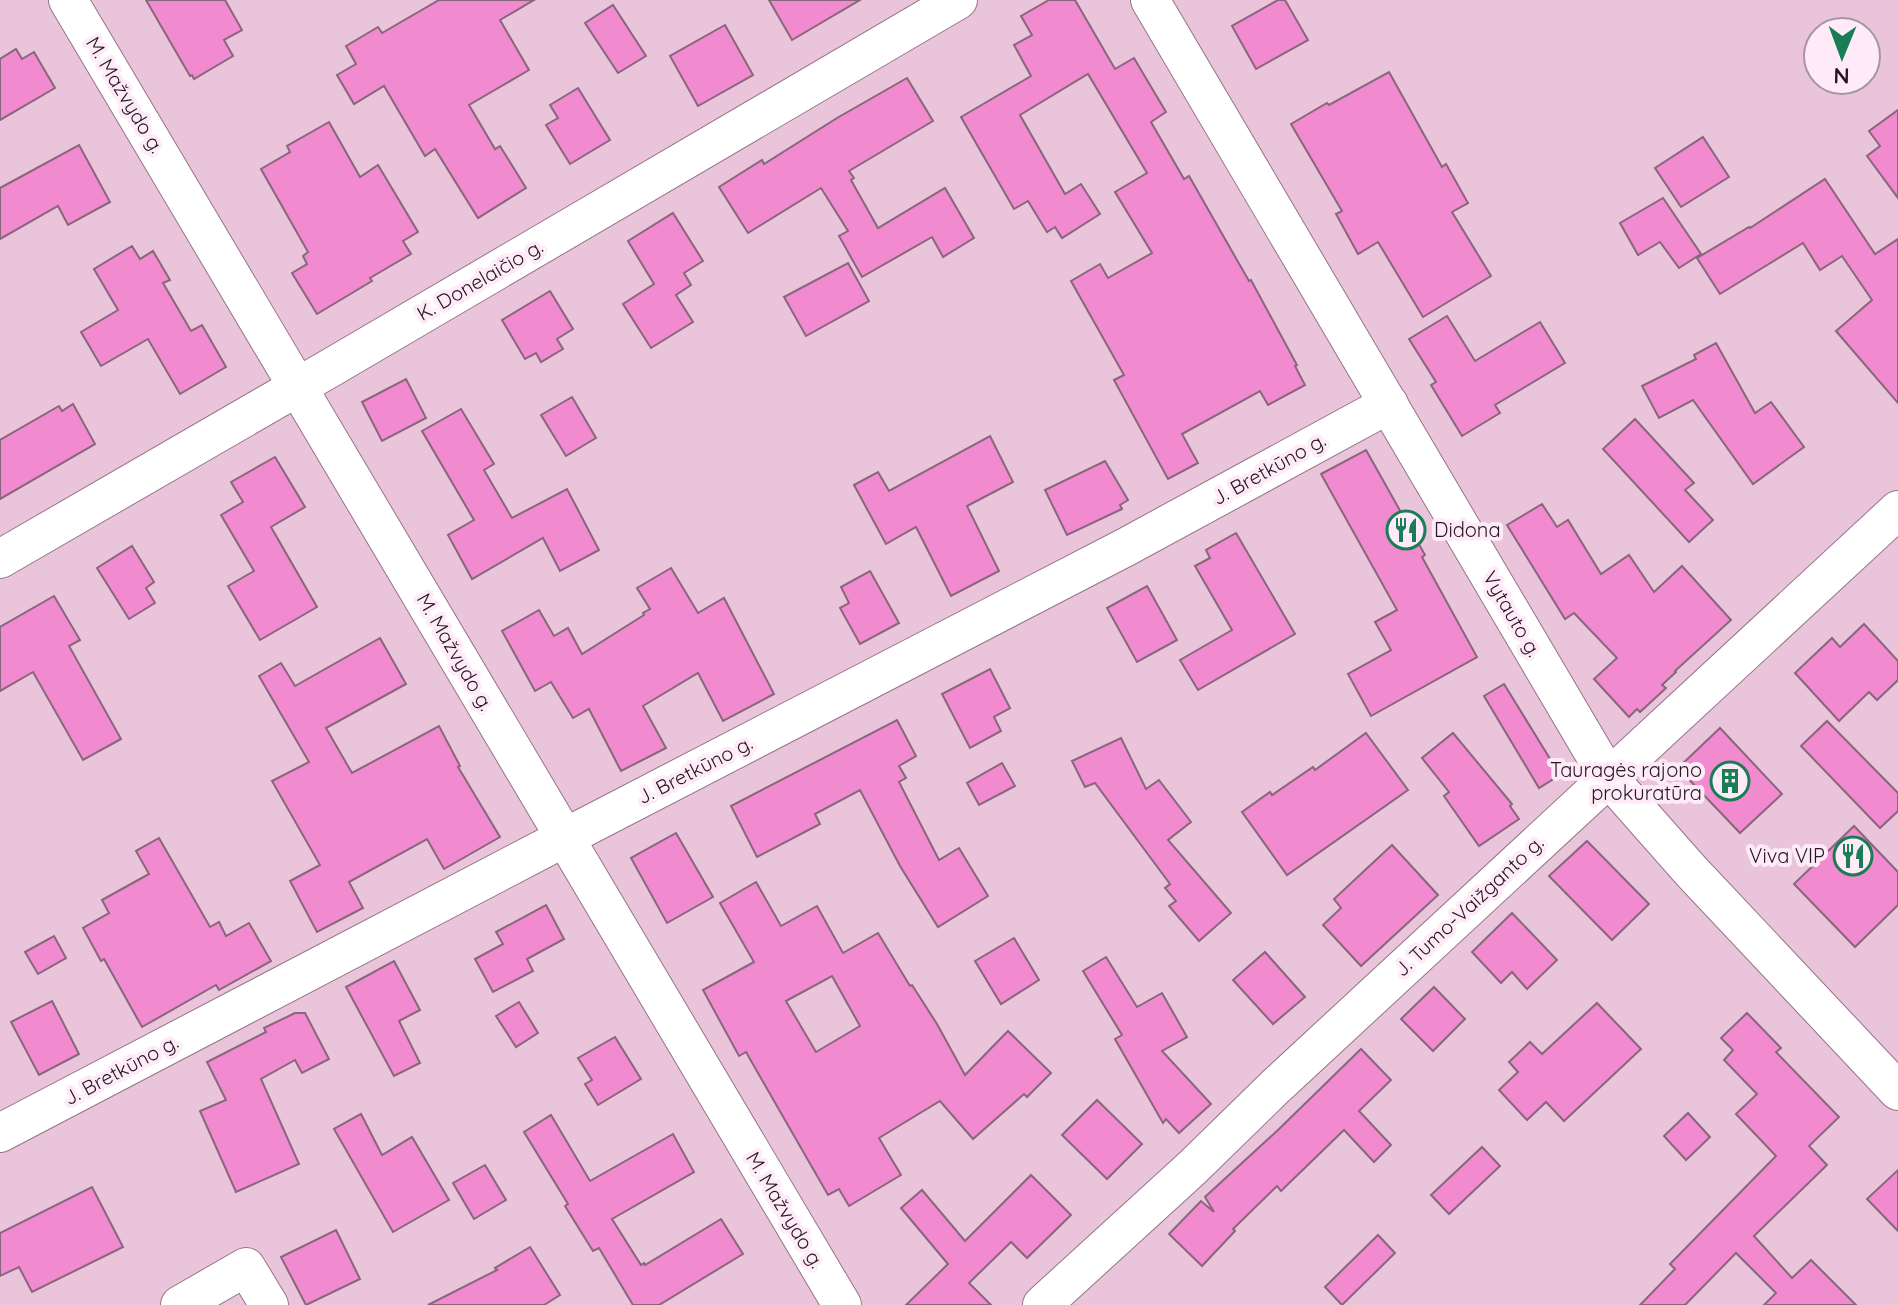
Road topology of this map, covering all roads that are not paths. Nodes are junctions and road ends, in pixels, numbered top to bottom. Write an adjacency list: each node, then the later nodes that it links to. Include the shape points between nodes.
1 (68, 0): 4 (street, M. Mažvydo g.)
2 (958, 0): 4 (street, K. Donelaičio g.)
3 (1150, 0): 5 (street, Vytauto g.)
4 (298, 386): 7 (street, K. Donelaičio g.); 9 (street, M. Mažvydo g.)
5 (1389, 404): 8 (street, Vytauto g.); 9 (street, J. Bretkūno g., via 1126,547)
6 (1898, 510): 8 (street, J. Tumo-Vaižganto g.)
7 (0, 559)
8 (1608, 777): 10 (street, Vytauto g.); 15 (street, J. Tumo-Vaižganto g.)
9 (564, 838): 11 (street, J. Bretkūno g.); 14 (street, M. Mažvydo g.)
10 (1898, 1091)
11 (0, 1133)
12 (180, 1305): 13 (street, via 246,1267)
13 (269, 1305)
14 (842, 1305)
15 (1042, 1305)

